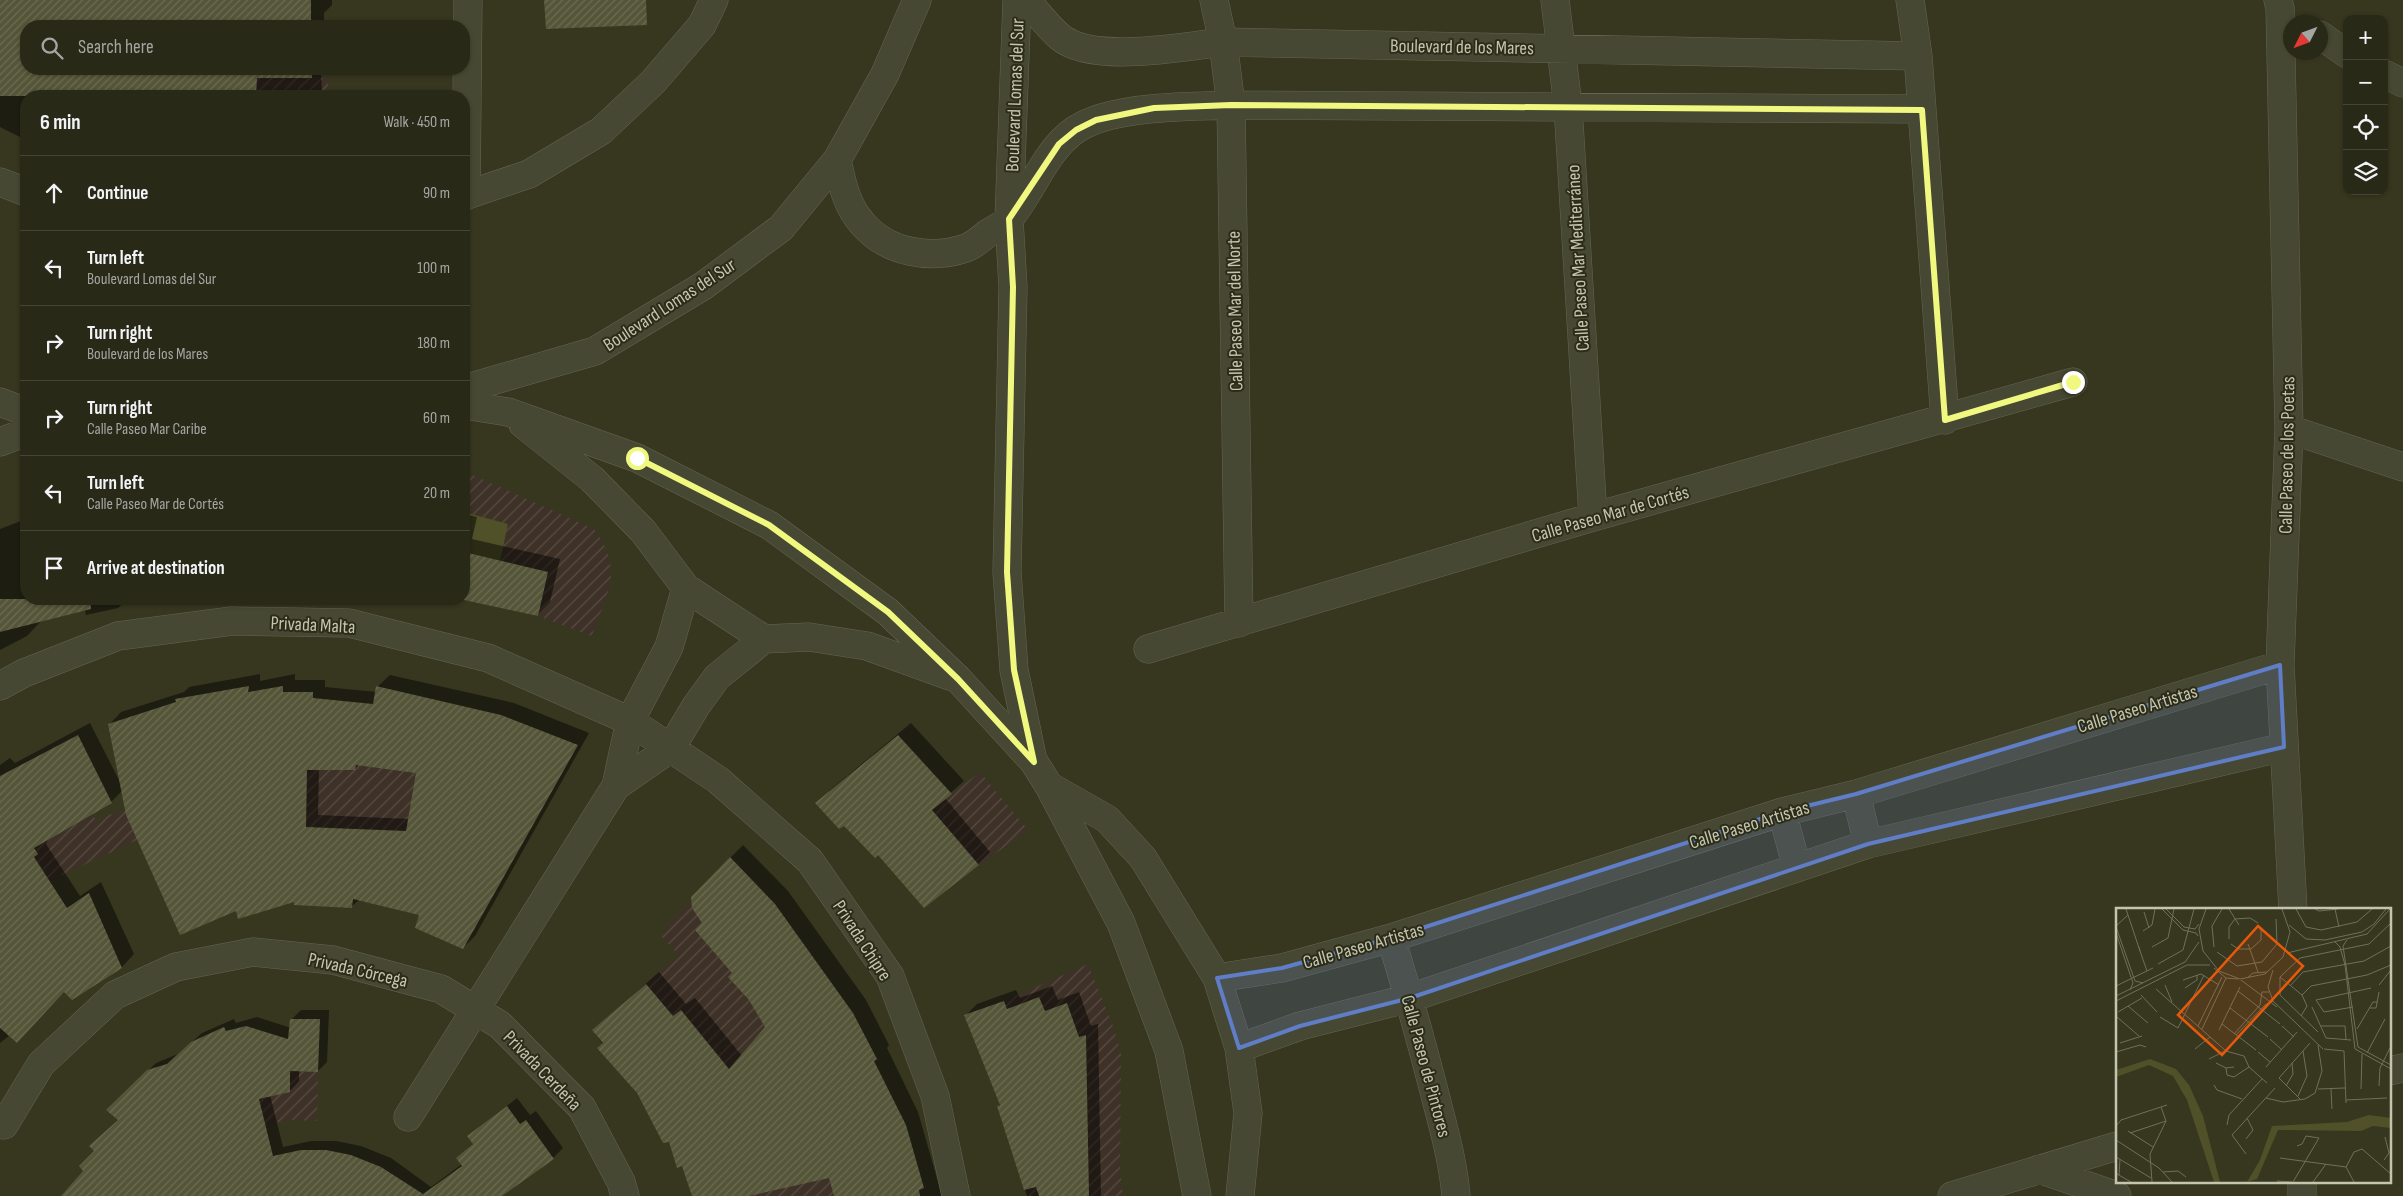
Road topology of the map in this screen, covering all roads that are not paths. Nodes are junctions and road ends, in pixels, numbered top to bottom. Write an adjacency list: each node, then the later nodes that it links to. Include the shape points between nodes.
1 (468, 0): 10 (street)
2 (714, 0): 26 (street, via 702,25 653,82 601,131 529,174)
3 (917, 0): 23 (street, Boulevard Lomas del Sur, via 884,74)
4 (1017, 0): 27 (street, Boulevard Lomas del Sur)
5 (1026, 0): 12 (street, Boulevard de los Mares, via 1061,38 1086,49 1123,52)
6 (1214, 0): 12 (street, Calle Paseo Mar del Norte)
7 (1555, 0): 13 (street, Calle Paseo Mar Mediterráneo)
8 (1910, 0): 15 (street)
9 (2287, 10): 35 (street, Calle Paseo de los Poetas)
10 (468, 20)
11 (2328, 41): 14 (street)
12 (1223, 42): 13 (street, Boulevard de los Mares); 20 (street, Calle Paseo Mar del Norte)
13 (1560, 48): 15 (street, Boulevard de los Mares); 21 (street, Calle Paseo Mar Mediterráneo)
14 (2343, 51)
15 (1918, 56): 22 (street)
16 (467, 75): 19 (street)
17 (2388, 76): 18 (street)
18 (2403, 83)
19 (467, 90)
20 (1231, 105): 21 (street); 27 (street, via 1154,108 1096,120 1076,130 1059,144); 41 (street, Calle Paseo Mar del Norte)
21 (1568, 106): 22 (street); 39 (street, Calle Paseo Mar Mediterráneo)
22 (1922, 110): 34 (street)
23 (837, 160): 27 (street, via 846,197 862,224 881,240 902,250 926,254 967,248); 29 (street, Boulevard Lomas del Sur, via 781,228 702,286 595,351)
24 (0, 182): 25 (street)
25 (20, 190)
26 (470, 194)
27 (1009, 219): 50 (street, Boulevard Lomas del Sur, via 1013,287 1007,572 1014,670)
28 (2073, 382): 34 (street, Calle Paseo Mar de Cortés)
29 (470, 387)
30 (0, 402): 32 (street)
31 (470, 406): 33 (street)
32 (20, 410)
33 (508, 412): 40 (street, via 592,480 642,531); 45 (street, via 637,458 769,525 888,612)
34 (1945, 420): 39 (street, Calle Paseo Mar de Cortés)
35 (2289, 429): 38 (street); 44 (street, Calle Paseo de los Poetas)
36 (20, 434): 37 (street)
37 (0, 442)
38 (2403, 467)
39 (1593, 517): 41 (street, Calle Paseo Mar de Cortés)
40 (686, 588): 42 (street); 47 (street, via 669,647)
41 (1239, 624): 43 (street, Calle Paseo Mar de Cortés)
42 (764, 639): 45 (street, via 809,637 867,646); 49 (street, via 717,676)
43 (1148, 649)
44 (2280, 664): 48 (street, Calle Paseo de los Poetas); 53 (street, Calle Paseo Artistas)
45 (958, 679): 50 (street)
46 (0, 686): 47 (street, Privada Malta, via 118,636 232,621 349,623 488,658)
47 (630, 721): 49 (street, Privada Malta); 51 (street)
48 (2284, 747): 55 (street); 57 (street, Calle Paseo de los Poetas)
49 (671, 748): 51 (street); 70 (street, Privada Chipre, via 718,780 810,860 890,976 935,1096)
50 (1034, 762): 52 (street)
51 (616, 786): 61 (street)
52 (1049, 786): 59 (street, via 1107,819 1143,858); 71 (street, via 1121,923 1168,1051)
53 (1856, 794): 54 (street, Calle Paseo Artistas); 55 (street)
54 (1782, 812): 56 (street); 58 (street, Calle Paseo Artistas)
55 (1868, 844): 56 (street)
56 (1797, 868): 60 (street)
57 (2293, 908)
58 (1391, 938): 59 (street, Calle Paseo Artistas, via 1282,968); 60 (street, Calle Paseo de Pintores)
59 (1217, 978): 62 (street)
60 (1410, 998): 62 (street, via 1300,1026); 73 (street, Calle Paseo de Pintores, via 1454,1172)
61 (475, 1009): 65 (street); 66 (street, Privada Córcega, via 440,989 333,960 253,952 176,967 115,994 41,1064); 69 (street, Privada Cerdeña, via 500,1025 582,1108 621,1182)
62 (1239, 1048): 72 (street, via 1248,1112)
63 (2403, 1068): 64 (street)
64 (2390, 1071)
65 (408, 1117)
66 (4, 1125)
67 (2116, 1146): 68 (street)
68 (2040, 1168): 74 (street); 75 (street)
69 (625, 1196)
70 (956, 1196)
71 (1197, 1196)
72 (1240, 1196)
73 (1456, 1196)
74 (1952, 1196)
75 (2117, 1196)

